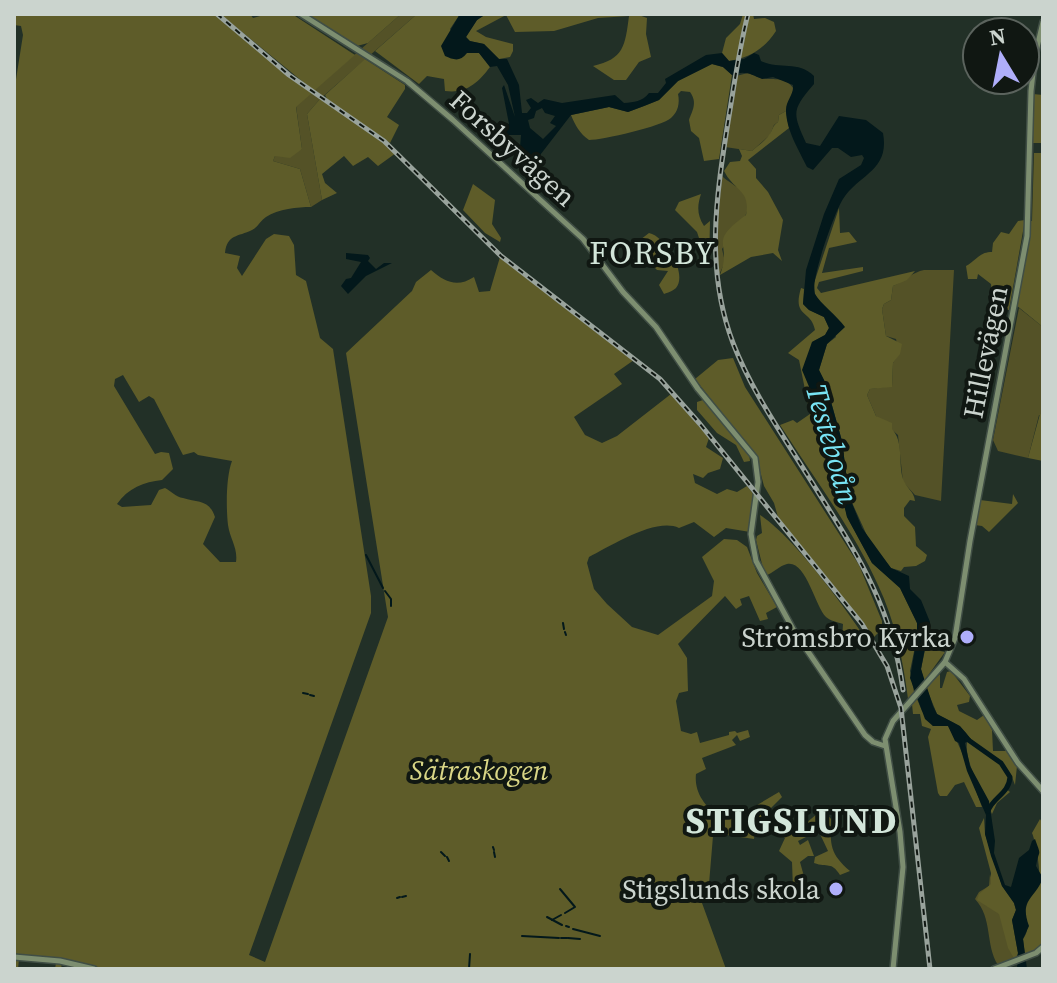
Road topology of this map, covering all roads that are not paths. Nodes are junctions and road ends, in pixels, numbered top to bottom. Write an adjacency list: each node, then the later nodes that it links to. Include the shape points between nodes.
1 (301, 14): 4 (street, Forsbyvägen, via 415,87 583,239 656,327 698,389 753,454 758,479 754,541 764,578 865,735)
2 (1043, 22): 3 (street, Hillevägen, via 1031,91 1027,236 955,638)
3 (945, 662): 4 (street, Hillevägen, via 888,727); 5 (street, via 964,679 1018,763)
4 (885, 746): 9 (street, via 903,867)
5 (1043, 791)
6 (1043, 947): 10 (street)
7 (14, 957): 8 (street)
8 (94, 969)
9 (893, 969)
10 (994, 969)

